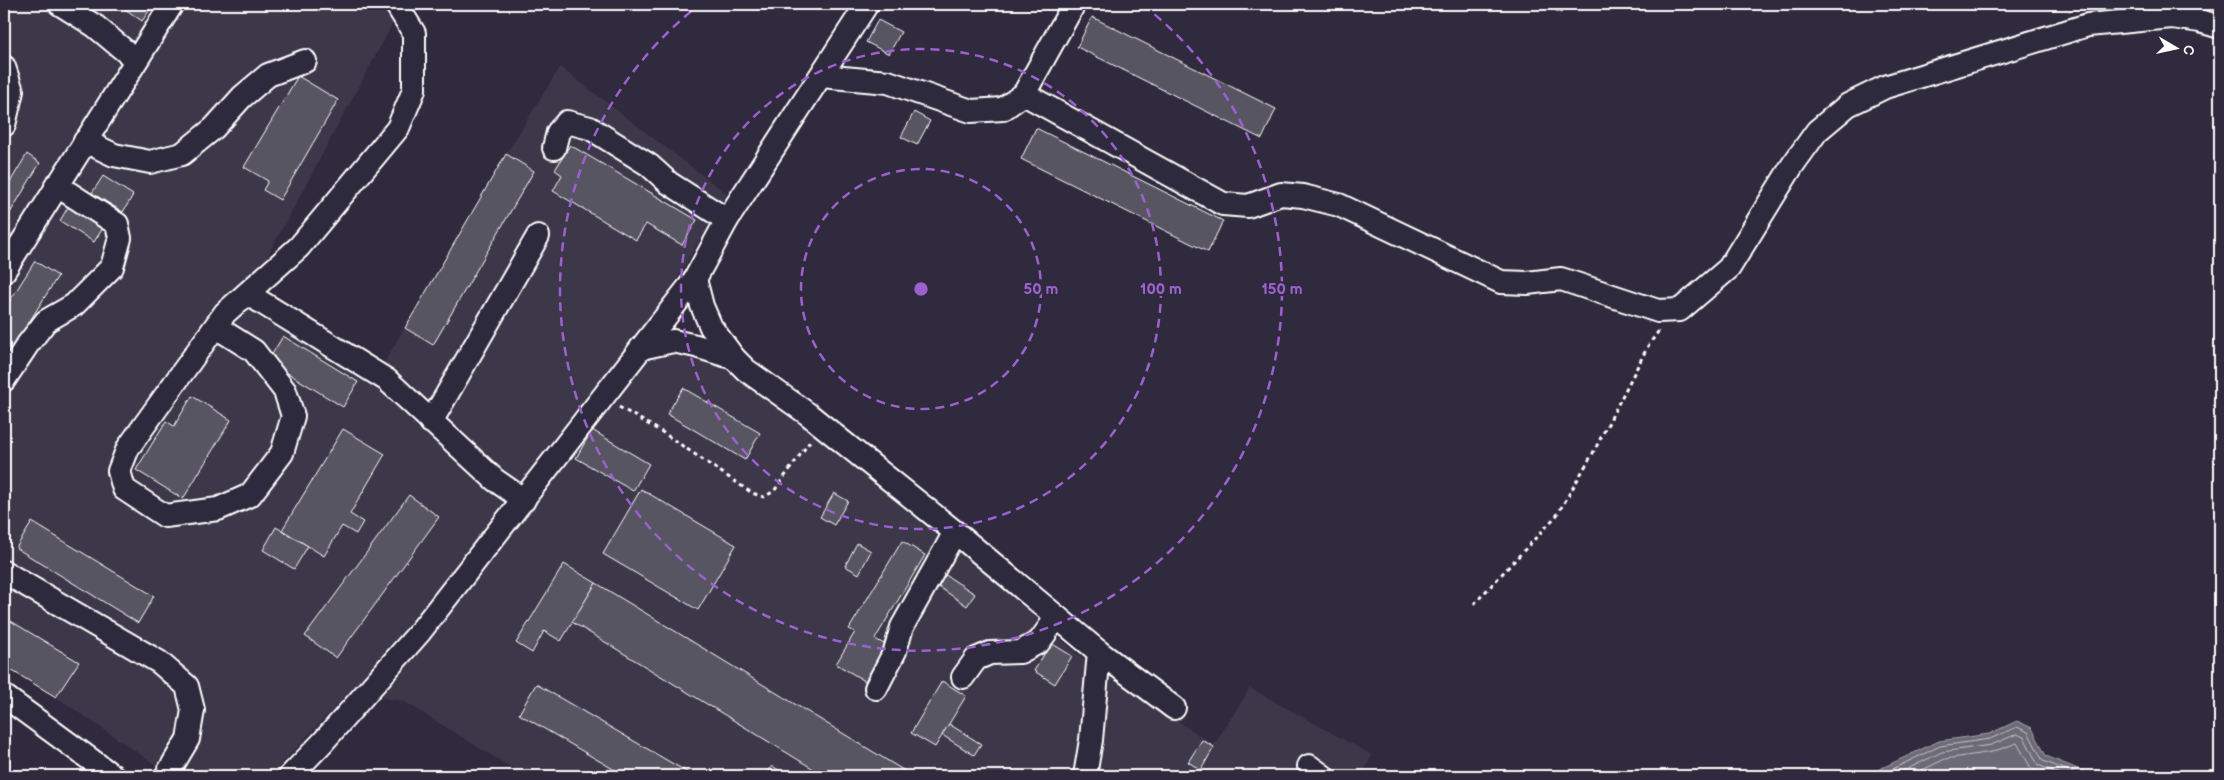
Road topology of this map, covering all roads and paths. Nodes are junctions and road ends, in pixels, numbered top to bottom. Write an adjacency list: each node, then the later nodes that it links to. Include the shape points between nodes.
1 (60, 4): 7 (street, via 95,26)
2 (172, 4): 7 (street)
3 (396, 4): 20 (street, via 414,34 414,90 398,128 299,247)
4 (867, 4): 10 (street)
5 (1074, 4): 11 (street)
6 (2220, 27): 21 (street, via 2172,17 2088,24 1885,87 1848,105 1818,130 1729,268)
7 (136, 60): 13 (street)
8 (305, 61): 13 (street, via 268,75 242,97 214,128 182,154 150,162 114,155)
9 (4, 67): 12 (street, via 12,92)
10 (821, 76): 11 (street, via 888,82 971,111 1003,109); 16 (street)
11 (1024, 94): 21 (street, via 1223,204 1248,206 1280,194 1303,196 1339,205 1501,282 1560,279 1658,311)
12 (4, 125)
13 (85, 141): 15 (street)
14 (554, 148): 16 (street, via 558,132 567,122 590,128)
15 (56, 185): 18 (street); 25 (street, via 117,224 120,238 112,267 74,305 46,322)
16 (728, 220): 19 (street)
17 (538, 236): 27 (street)
18 (4, 271)
19 (695, 279): 23 (street); 24 (street, via 711,327)
20 (248, 294): 22 (street, via 225,314); 27 (street, via 387,380)
21 (1680, 310): 32 (path, via 1666,320 1648,346 1594,453 1557,515)
22 (216, 327): 22 (street, via 128,448 119,471 124,489 165,516 218,509 250,495 282,453 293,416 285,391 254,351)
23 (641, 348): 24 (street, via 673,341); 26 (street)
24 (734, 358): 28 (street)
25 (4, 380)
26 (595, 405): 28 (path, via 609,404 623,409 752,494 764,497 774,492); 29 (street)
27 (431, 422): 29 (street, via 495,480)
28 (822, 425): 30 (street)
29 (524, 500): 41 (street, via 419,633)
30 (955, 532): 33 (street); 36 (street, via 902,627 895,651)
31 (4, 572): 40 (street, via 159,662 187,686 193,710 188,739)
32 (1474, 604)
33 (1057, 617): 34 (street); 35 (street, via 1039,642 1020,652 990,653 976,659)
34 (1099, 652): 38 (street); 42 (street)
35 (963, 677)
36 (876, 688)
37 (4, 696): 39 (street)
38 (1174, 708)
39 (113, 776)
40 (166, 776)
41 (290, 776)
42 (1085, 776)

